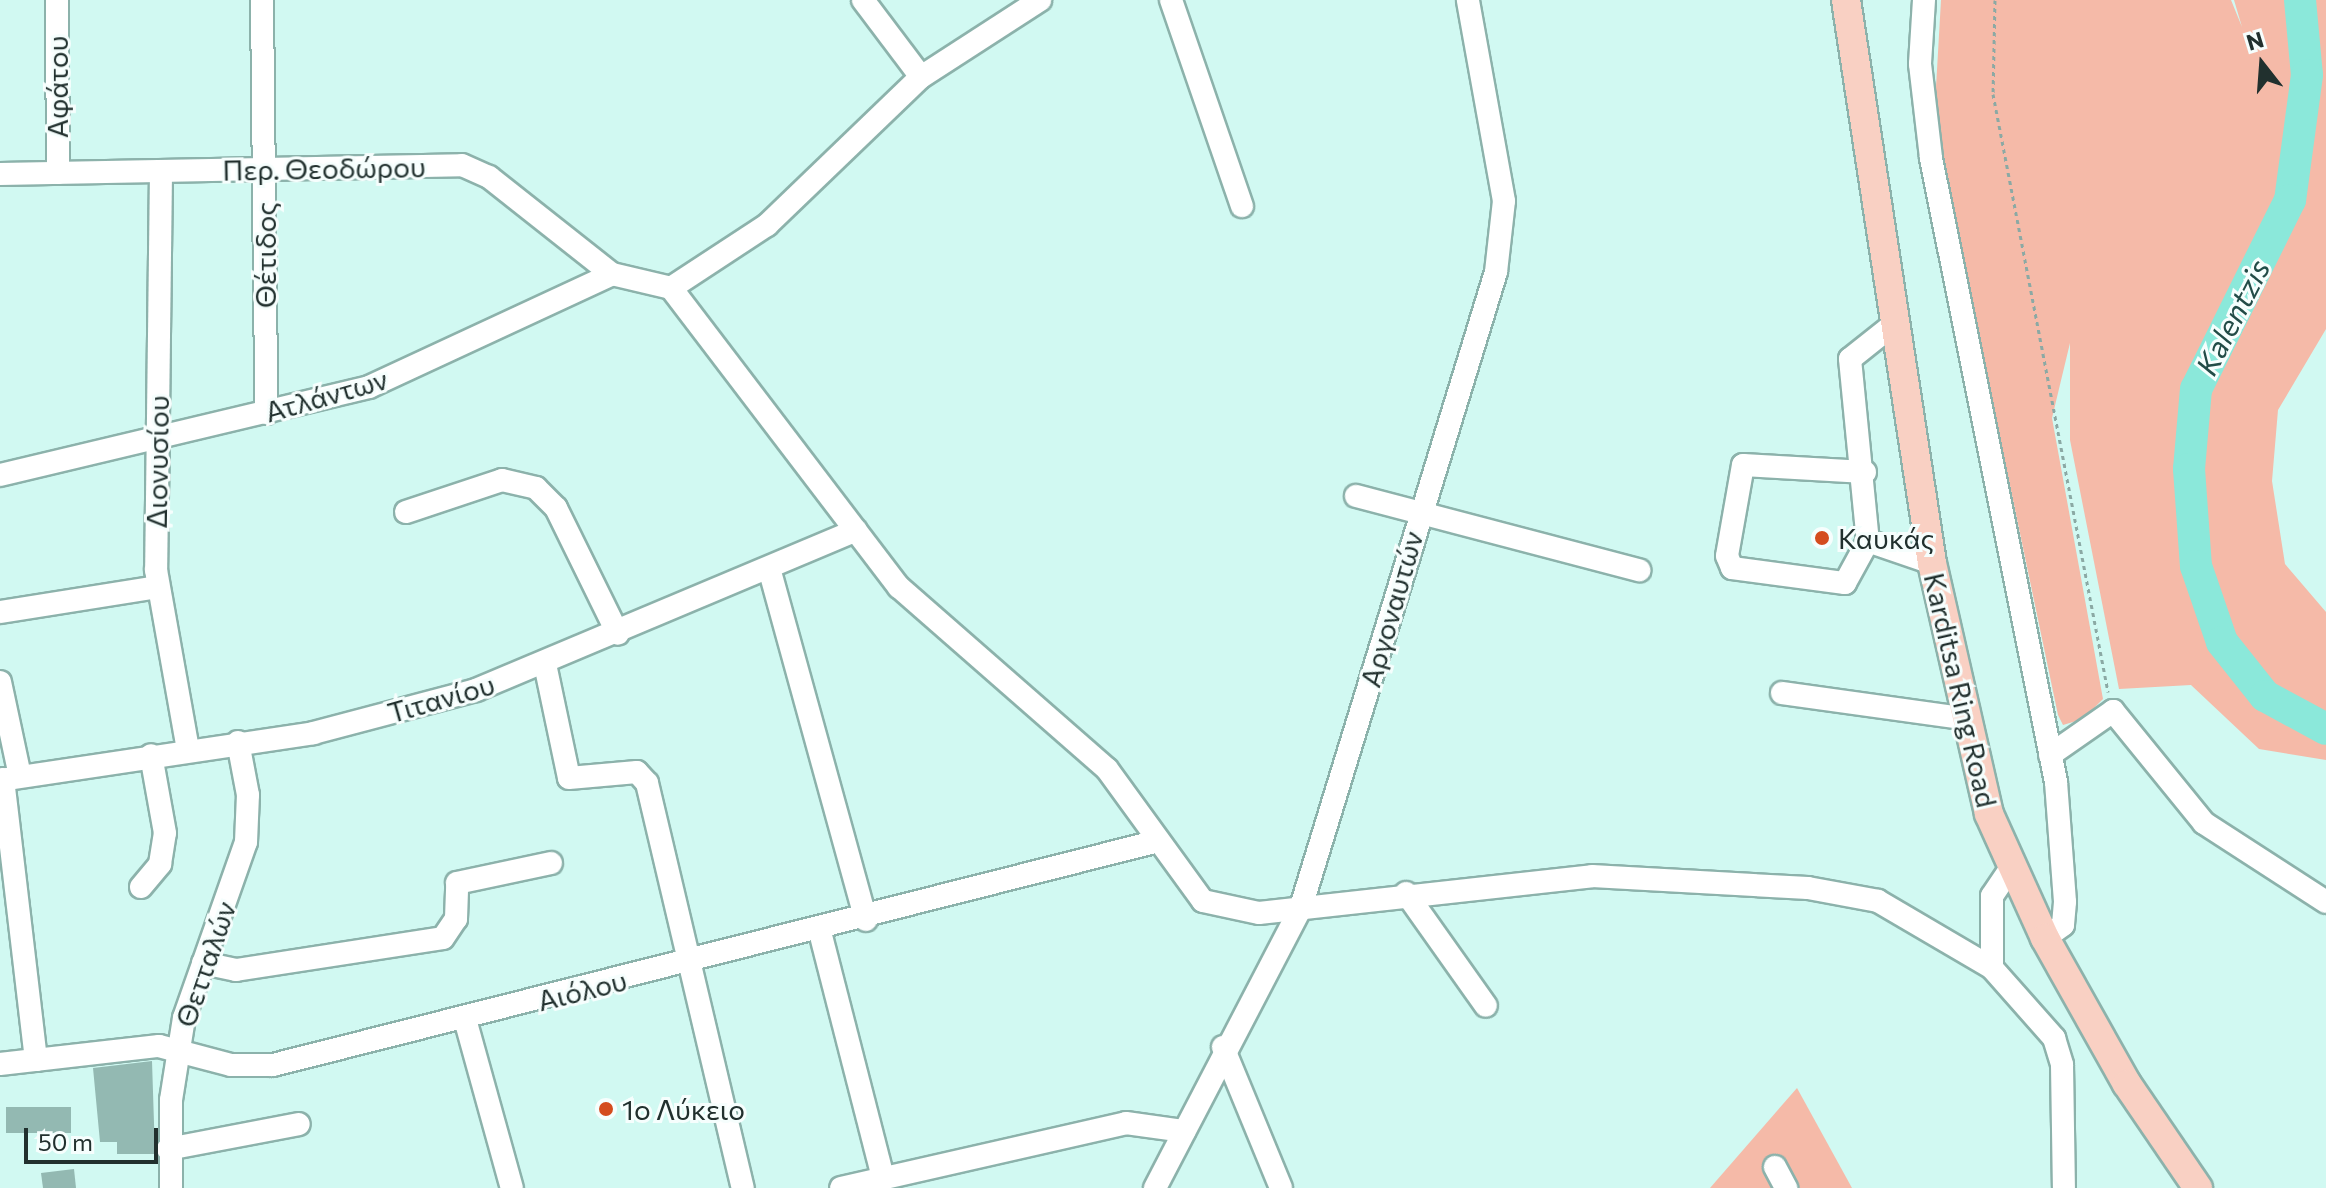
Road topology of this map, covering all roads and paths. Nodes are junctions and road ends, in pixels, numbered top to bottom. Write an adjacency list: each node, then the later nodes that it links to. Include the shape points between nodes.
1 (57, 0): 13 (street, Αφάτου)
2 (262, 0): 11 (street, Θέτιδος)
3 (863, 0): 10 (street)
4 (1040, 0): 10 (street)
5 (1171, 0): 15 (street)
6 (1468, 0): 25 (street, Αργοναυτών, via 1505,228)
7 (1846, 0): 18 (main road, Karditsa Ring Road)
8 (1924, 0): 42 (street, via 1920,64 1931,158)
9 (1995, 0): 37 (path, via 1993,94)
10 (921, 77): 17 (street, via 767,225)
11 (264, 169): 12 (street, Περ. Θεοδώρου); 16 (street, Περ. Θεοδώρου, via 462,165 489,177); 19 (street, Θέτιδος)
12 (161, 172): 13 (street, Περ. Θεοδώρου); 20 (street, Διονυσίου)
13 (58, 173): 14 (street, Περ. Θεοδώρου)
14 (0, 174)
15 (1242, 206)
16 (612, 274): 17 (street, Ατλάντων); 19 (street, Ατλάντων, via 379,383)
17 (671, 288): 26 (street)
18 (1894, 324): 21 (street, via 1850,359); 28 (main road, Karditsa Ring Road)
19 (266, 413): 20 (street, Ατλάντων)
20 (158, 437): 22 (street, Ατλάντων); 31 (street, Διονυσίου)
21 (1865, 472): 27 (street); 27 (street, via 1743,465 1727,556 1732,568 1845,583)
22 (0, 475)
23 (1356, 496): 25 (street)
24 (406, 512): 33 (street, via 502,480 536,488 556,508)
25 (1420, 513): 30 (street); 50 (street, Αργοναυτών)
26 (856, 530): 29 (street, Τιτανίου); 44 (street, via 899,587 1107,769)
27 (1868, 541): 28 (street)
28 (1932, 563): 38 (main road, Karditsa Ring Road)
29 (769, 568): 33 (street, Τιτανίου); 51 (street)
30 (1639, 570)
31 (157, 587): 32 (street); 40 (street, Διονυσίου)
32 (0, 612)
33 (618, 634): 34 (street, Τιτανίου)
34 (545, 664): 39 (street, Τιτανίου, via 367,719); 55 (street, via 569,778 637,772 645,778)
35 (0, 682): 43 (street)
36 (1782, 693): 38 (street)
37 (2113, 711): 42 (street); 49 (street, via 2204,823)
38 (1962, 718): 46 (main road, Karditsa Ring Road)
39 (238, 742): 40 (street, Τιτανίου); 54 (street, Θετταλών, via 248,795 246,842)
40 (188, 749): 41 (street, Τιτανίου)
41 (151, 755): 43 (street, Τιτανίου); 47 (street, via 165,833 160,864)
42 (2050, 755): 53 (street, via 2065,902 2063,925)
43 (8, 778): 61 (street)
44 (1158, 841): 50 (street, via 1209,905 1247,913); 51 (street, Αιόλου)
45 (551, 863): 54 (street, via 457,883 456,919 443,938 244,969)
46 (2010, 869): 53 (main road, Karditsa Ring Road); 56 (street, via 1992,896)
47 (141, 887)
48 (1406, 893): 50 (street); 56 (street, via 1592,876 1839,892 1906,912); 57 (street)
49 (2326, 902)
50 (1301, 907): 59 (street, Αργοναυτών)
51 (866, 920): 52 (street, Αιόλου)
52 (820, 932): 55 (street, Αιόλου); 67 (street)
53 (2045, 938): 76 (main road, Karditsa Ring Road, via 2127,1084)
54 (203, 963): 60 (street, Θετταλών)
55 (689, 965): 58 (street, Αιόλου); 70 (street)
56 (1992, 968): 75 (street, via 2054,1038 2062,1065)
57 (1486, 1006)
58 (465, 1019): 60 (street, Αιόλου, via 259,1067); 69 (street)
59 (1223, 1047): 64 (street, Αργοναυτών); 73 (street)
60 (177, 1050): 61 (street, Αιόλου, via 146,1047); 65 (street, Θετταλών)
61 (36, 1060): 62 (street, Αιόλου)
62 (0, 1064)
63 (299, 1124): 65 (street)
64 (1184, 1131): 67 (street, via 1126,1123); 72 (street, Αργοναυτών)
65 (168, 1149): 68 (street, Θετταλών)
66 (1775, 1167): 74 (street)
67 (883, 1178): 71 (street)
68 (171, 1188)
69 (512, 1188)
70 (743, 1188)
71 (841, 1188)
72 (1155, 1188)
73 (1281, 1188)
74 (1786, 1188)
75 (2064, 1188)
76 (2198, 1188)

